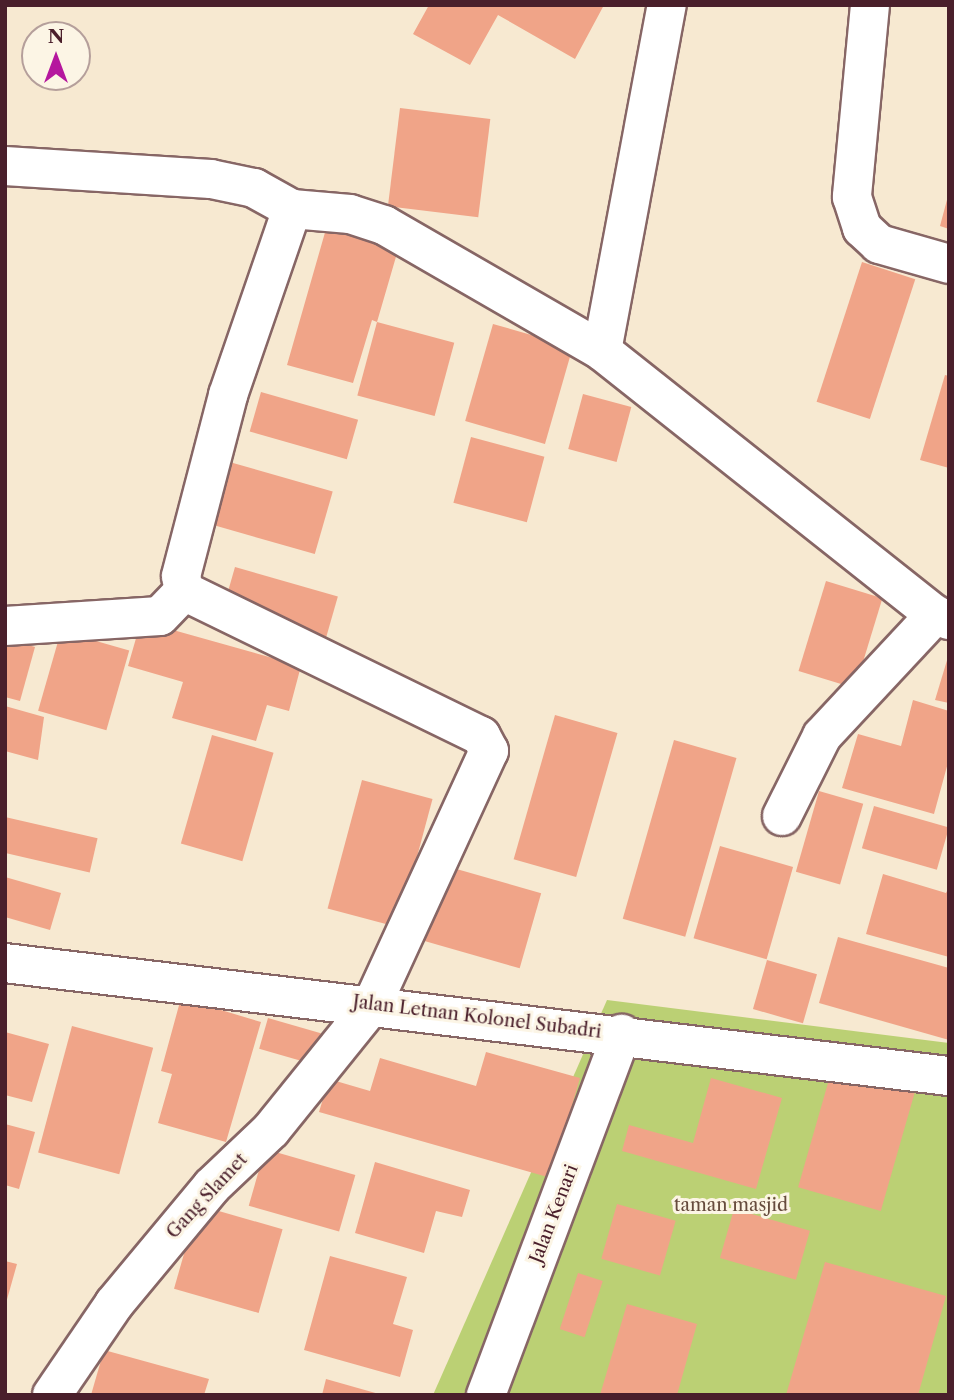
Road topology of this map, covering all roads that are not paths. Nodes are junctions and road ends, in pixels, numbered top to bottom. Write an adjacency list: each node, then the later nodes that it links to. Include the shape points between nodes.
1 (667, 5): 6 (street)
2 (870, 5): 5 (street, via 852,197 862,228 879,244)
3 (5, 166): 4 (street, via 211,178 254,188)
4 (292, 209): 6 (street, via 350,214 384,225); 7 (street, via 228,395 181,576)
5 (949, 264)
6 (602, 351): 8 (street)
7 (184, 591): 9 (street, via 160,616); 12 (street, Gang Slamet, via 481,736 489,751)
8 (942, 617): 10 (street, via 822,736)
9 (5, 626)
10 (782, 816)
11 (5, 962): 12 (street, Jalan Letnan Kolonel Subadri)
12 (372, 1005): 13 (street, Jalan Letnan Kolonel Subadri); 15 (street, Gang Slamet, via 271,1130 212,1186 114,1304)
13 (622, 1034): 14 (street, Jalan Letnan Kolonel Subadri); 16 (street, Jalan Kenari)
14 (949, 1076)
15 (52, 1395)
16 (486, 1395)

